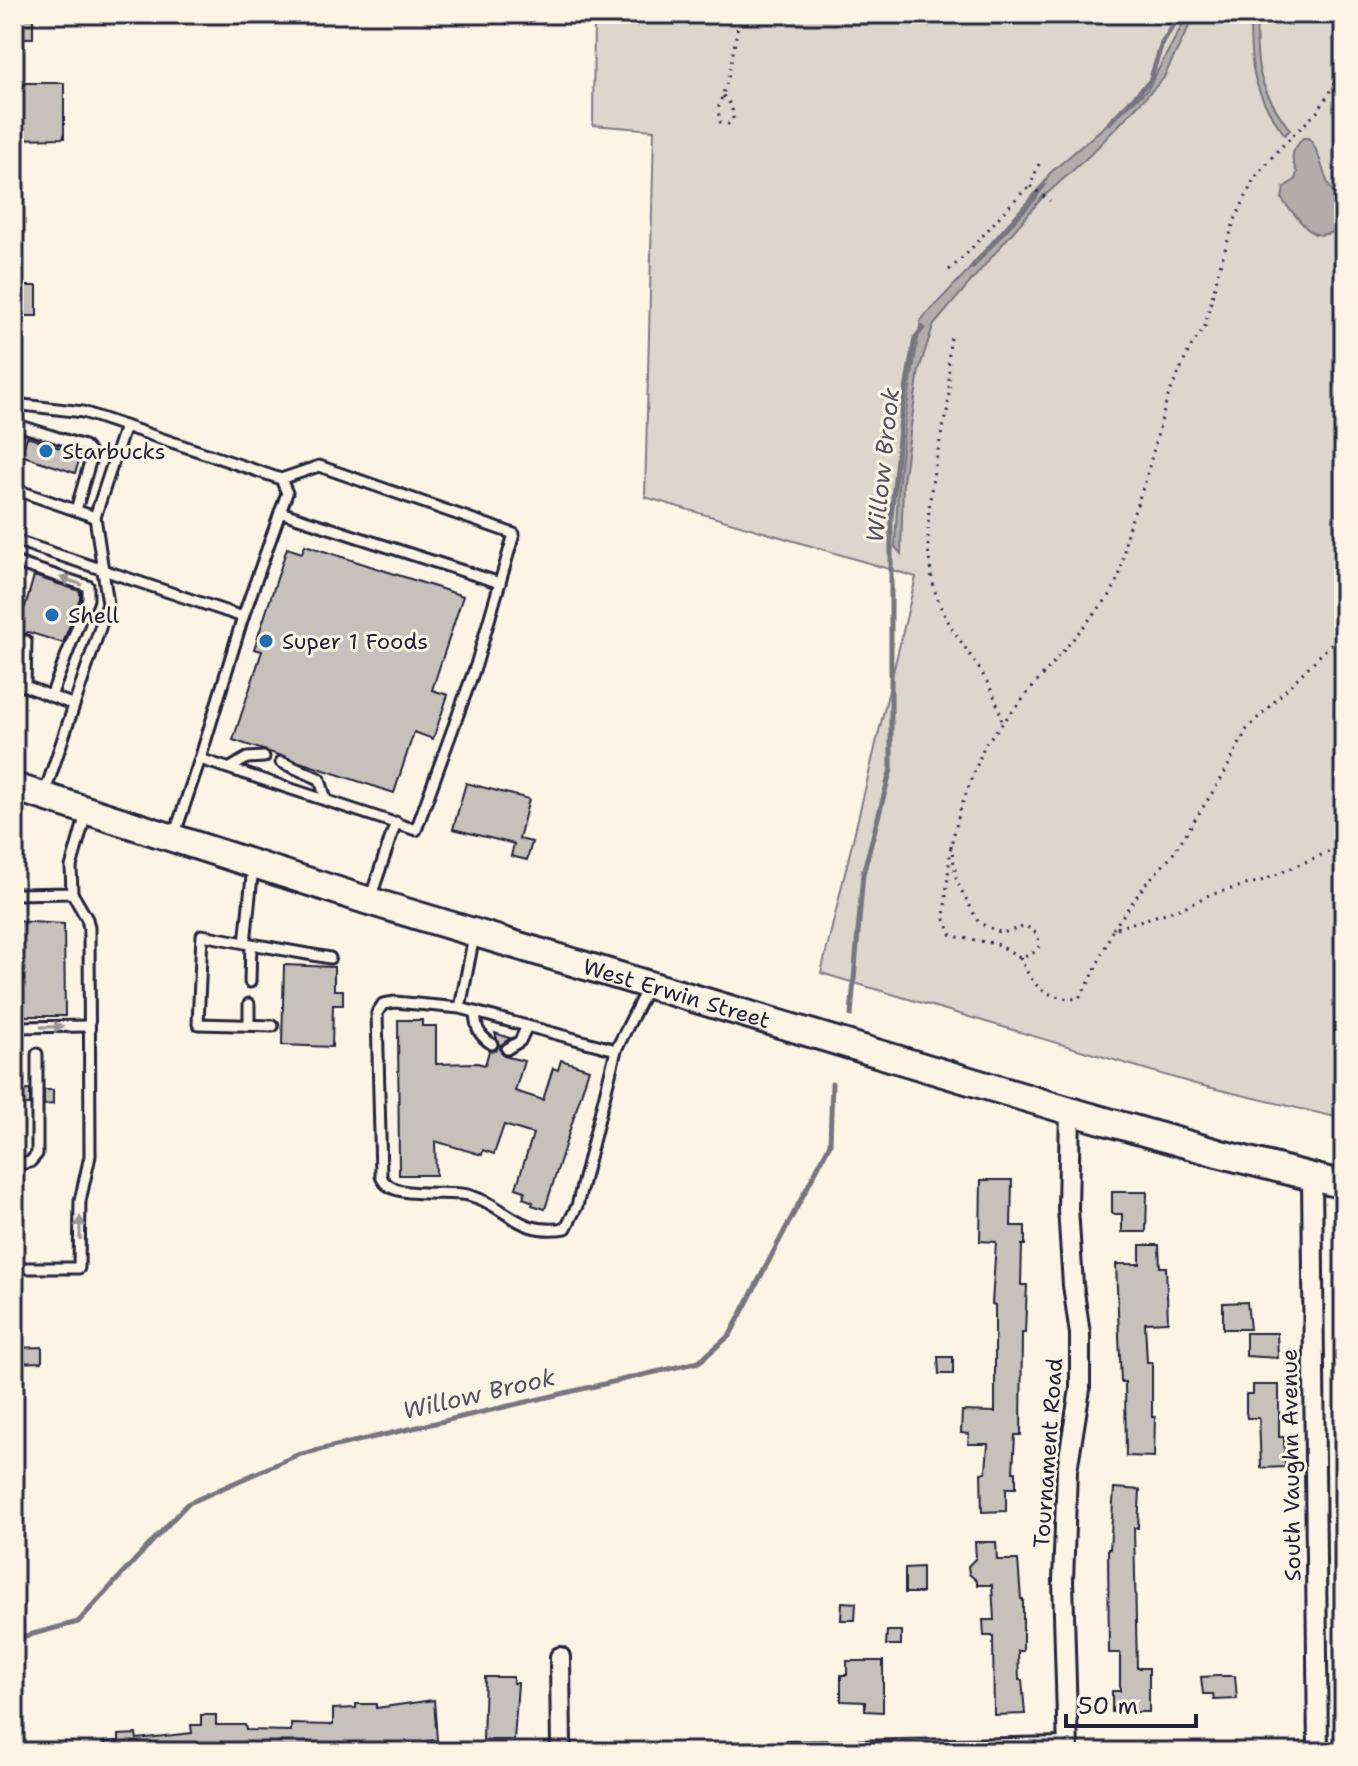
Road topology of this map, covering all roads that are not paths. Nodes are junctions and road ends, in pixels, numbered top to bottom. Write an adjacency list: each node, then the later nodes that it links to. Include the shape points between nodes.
1 (14, 404): 3 (lane, via 83,412)
2 (14, 424): 4 (lane, via 84,446)
3 (125, 426): 5 (lane); 6 (lane)
4 (91, 458): 5 (lane); 8 (lane)
5 (113, 461): 10 (lane)
6 (281, 479): 9 (lane, via 287,493); 14 (lane, via 319,466 514,534)
7 (14, 489): 8 (lane)
8 (76, 510): 10 (lane)
9 (280, 512): 14 (lane); 15 (lane)
10 (95, 517): 13 (lane)
11 (14, 540): 13 (lane)
12 (14, 562): 20 (lane, one-way to 12, via 88,599 88,586)
13 (102, 571): 15 (lane); 21 (lane, via 108,604)
14 (500, 583): 30 (lane, via 416,830)
15 (243, 617): 23 (lane)
16 (26, 641): 19 (lane)
17 (14, 665): 19 (lane)
18 (14, 685): 19 (lane)
19 (25, 686): 20 (lane)
20 (51, 696): 21 (lane)
21 (74, 705): 27 (lane)
22 (264, 757): 25 (lane, via 247,758)
23 (200, 759): 25 (lane); 31 (lane)
24 (281, 762): 28 (lane, via 320,779)
25 (232, 767): 28 (lane)
26 (14, 787): 27 (main road, West Erwin Street)
27 (44, 796): 29 (main road, West Erwin Street)
28 (326, 800): 30 (lane)
29 (87, 811): 31 (main road, West Erwin Street); 33 (lane, via 71,867)
30 (396, 822): 35 (lane)
31 (172, 839): 32 (main road, West Erwin Street)
32 (254, 863): 35 (main road, West Erwin Street); 37 (lane)
33 (72, 893): 34 (lane); 45 (lane, via 89,928)
34 (14, 894)
35 (369, 901): 36 (main road, West Erwin Street)
36 (474, 932): 40 (main road, West Erwin Street); 42 (lane)
37 (248, 943): 38 (lane); 39 (lane); 44 (lane, via 202,935 198,1024)
38 (330, 958)
39 (250, 982)
40 (649, 985): 51 (lane); 53 (main road, West Erwin Street)
41 (249, 1004): 44 (lane)
42 (460, 1008): 43 (lane); 51 (lane, via 395,1002 383,1004 377,1013 383,1183 396,1191 467,1194 535,1229 566,1228 572,1218)
43 (475, 1012): 47 (lane); 49 (lane, via 476,1028)
44 (249, 1025): 46 (lane)
45 (89, 1026): 48 (lane, one-way to 45); 59 (lane, one-way to 45, via 79,1268 80,1201 90,1156)
46 (273, 1026)
47 (527, 1026): 50 (lane, via 520,1041); 51 (lane)
48 (14, 1027)
49 (492, 1044)
50 (507, 1049)
51 (616, 1050)
52 (37, 1054): 54 (lane, via 37,1154 30,1162)
53 (1070, 1111): 55 (main road, West Erwin Street); 61 (street, Tournament Road, via 1068,1208 1080,1389 1067,1470 1063,1581)
54 (14, 1165)
55 (1312, 1177): 56 (main road, West Erwin Street); 64 (street, South Vaughn Avenue)
56 (1344, 1185)
57 (14, 1225): 58 (lane)
58 (15, 1242)
59 (14, 1268)
60 (560, 1657): 62 (street)
61 (1068, 1749): 63 (street)
62 (561, 1752)
63 (788, 1752)
64 (1318, 1752)

